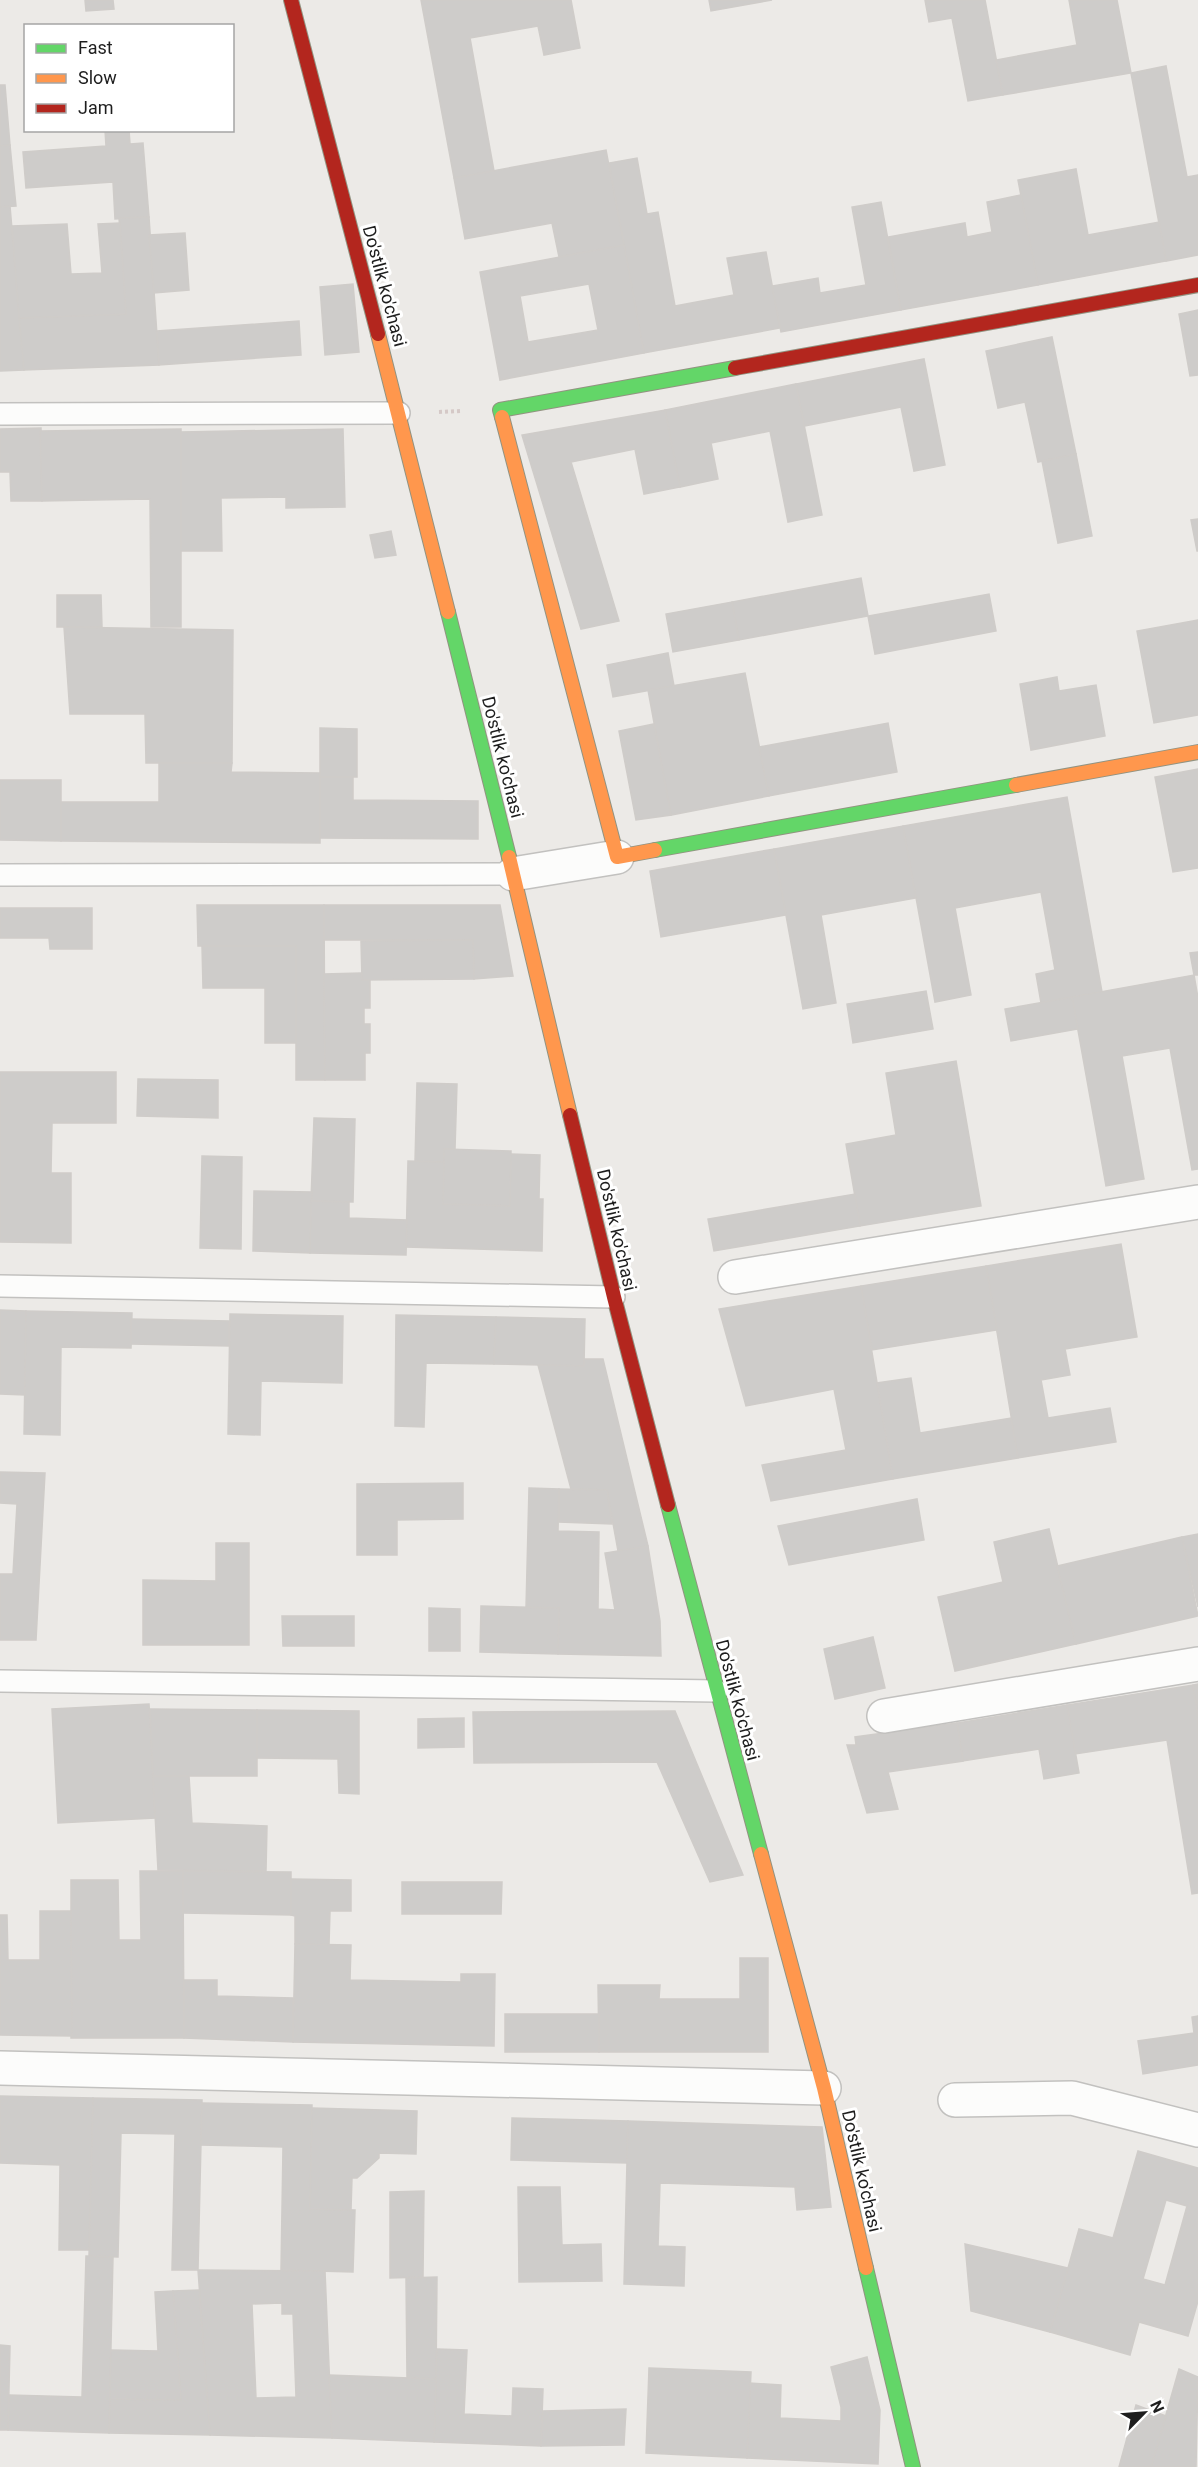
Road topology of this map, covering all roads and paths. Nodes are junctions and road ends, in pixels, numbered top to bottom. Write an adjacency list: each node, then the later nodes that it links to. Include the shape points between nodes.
1 (291, 0): 4 (street, Do'stlik ko'chasi)
2 (1198, 285): 3 (street)
3 (500, 410): 4 (path); 7 (street)
4 (399, 413): 5 (lane); 8 (street, Do'stlik ko'chasi)
5 (0, 414)
6 (1198, 752): 7 (street)
7 (617, 857): 8 (street)
8 (513, 874): 9 (lane); 13 (street, Do'stlik ko'chasi)
9 (0, 875)
10 (1198, 1202): 11 (street)
11 (735, 1277)
12 (0, 1286): 13 (lane)
13 (614, 1297): 16 (street, Do'stlik ko'chasi)
14 (1198, 1664): 17 (street)
15 (0, 1681): 16 (lane)
16 (717, 1691): 19 (street, Do'stlik ko'chasi)
17 (885, 1716)
18 (0, 2068): 19 (street)
19 (824, 2088): 22 (street, Do'stlik ko'chasi)
20 (956, 2100): 21 (street, via 1072,2098)
21 (1198, 2130)
22 (912, 2467)

